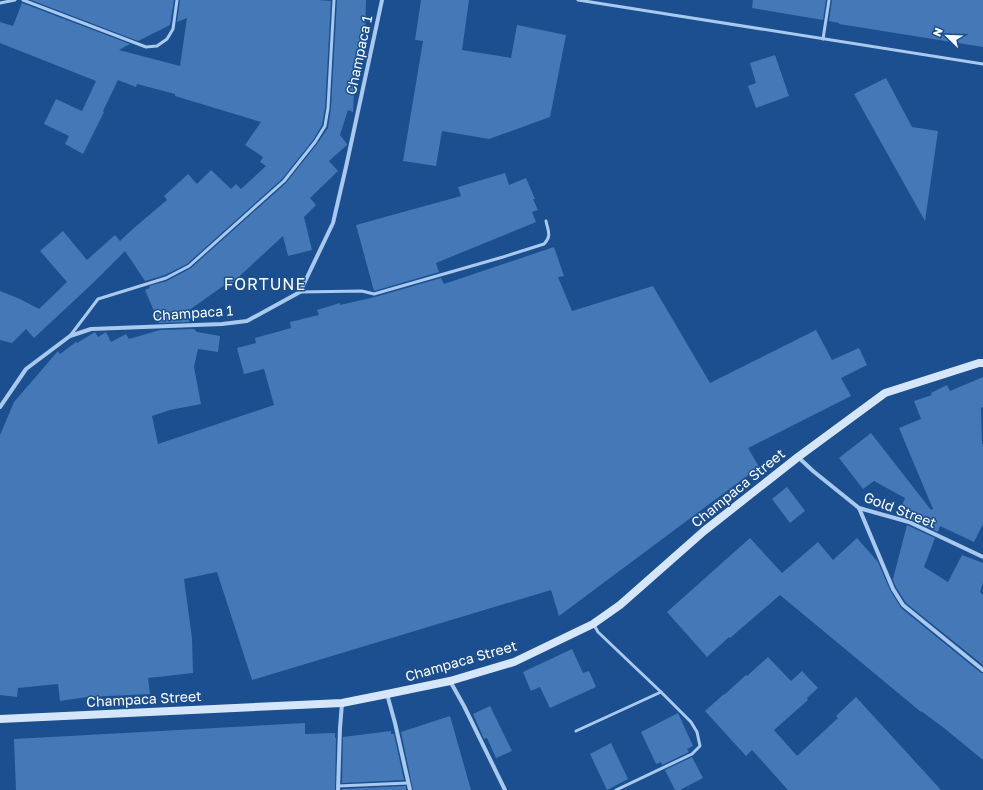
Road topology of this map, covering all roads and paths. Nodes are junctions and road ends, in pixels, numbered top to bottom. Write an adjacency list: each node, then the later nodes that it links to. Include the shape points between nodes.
1 (15, 0): 8 (lane)
2 (23, 0): 3 (lane, via 146,47 157,46 167,39 173,29)
3 (178, 0)
4 (334, 0): 13 (lane, via 328,108 325,126 316,142 284,181 189,266 166,278 98,299)
5 (382, 0): 12 (street, Champaca 1, via 333,223)
6 (578, 0): 9 (lane)
7 (828, 0): 9 (lane)
8 (0, 3)
9 (823, 38): 10 (lane)
10 (983, 64)
11 (546, 221): 12 (lane, via 550,234 544,244 474,266 374,294 362,291)
12 (300, 292): 13 (street, Champaca 1, via 247,320 222,324 91,329)
13 (70, 336): 15 (street, Champaca 1, via 26,369)
14 (983, 363): 16 (street, Champaca Street, via 885,393)
15 (0, 408)
16 (798, 457): 17 (street, Gold Street); 19 (street, Champaca Street, via 704,531 620,605)
17 (859, 508): 18 (street, Gold Street, via 908,522); 20 (street, via 893,589 903,605)
18 (983, 557)
19 (592, 624): 21 (street, Champaca Street, via 514,662); 22 (lane)
20 (983, 670)
21 (450, 681): 23 (street, Champaca Street); 30 (street)
22 (661, 692): 26 (lane); 31 (lane, via 691,722 697,732 700,746 692,754)
23 (387, 694): 24 (street, Champaca Street); 27 (street)
24 (342, 703): 25 (street, Champaca Street); 28 (street)
25 (0, 719)
26 (576, 731)
27 (408, 782): 28 (lane); 29 (street)
28 (338, 788)
29 (410, 790)
30 (505, 790)
31 (616, 790)

